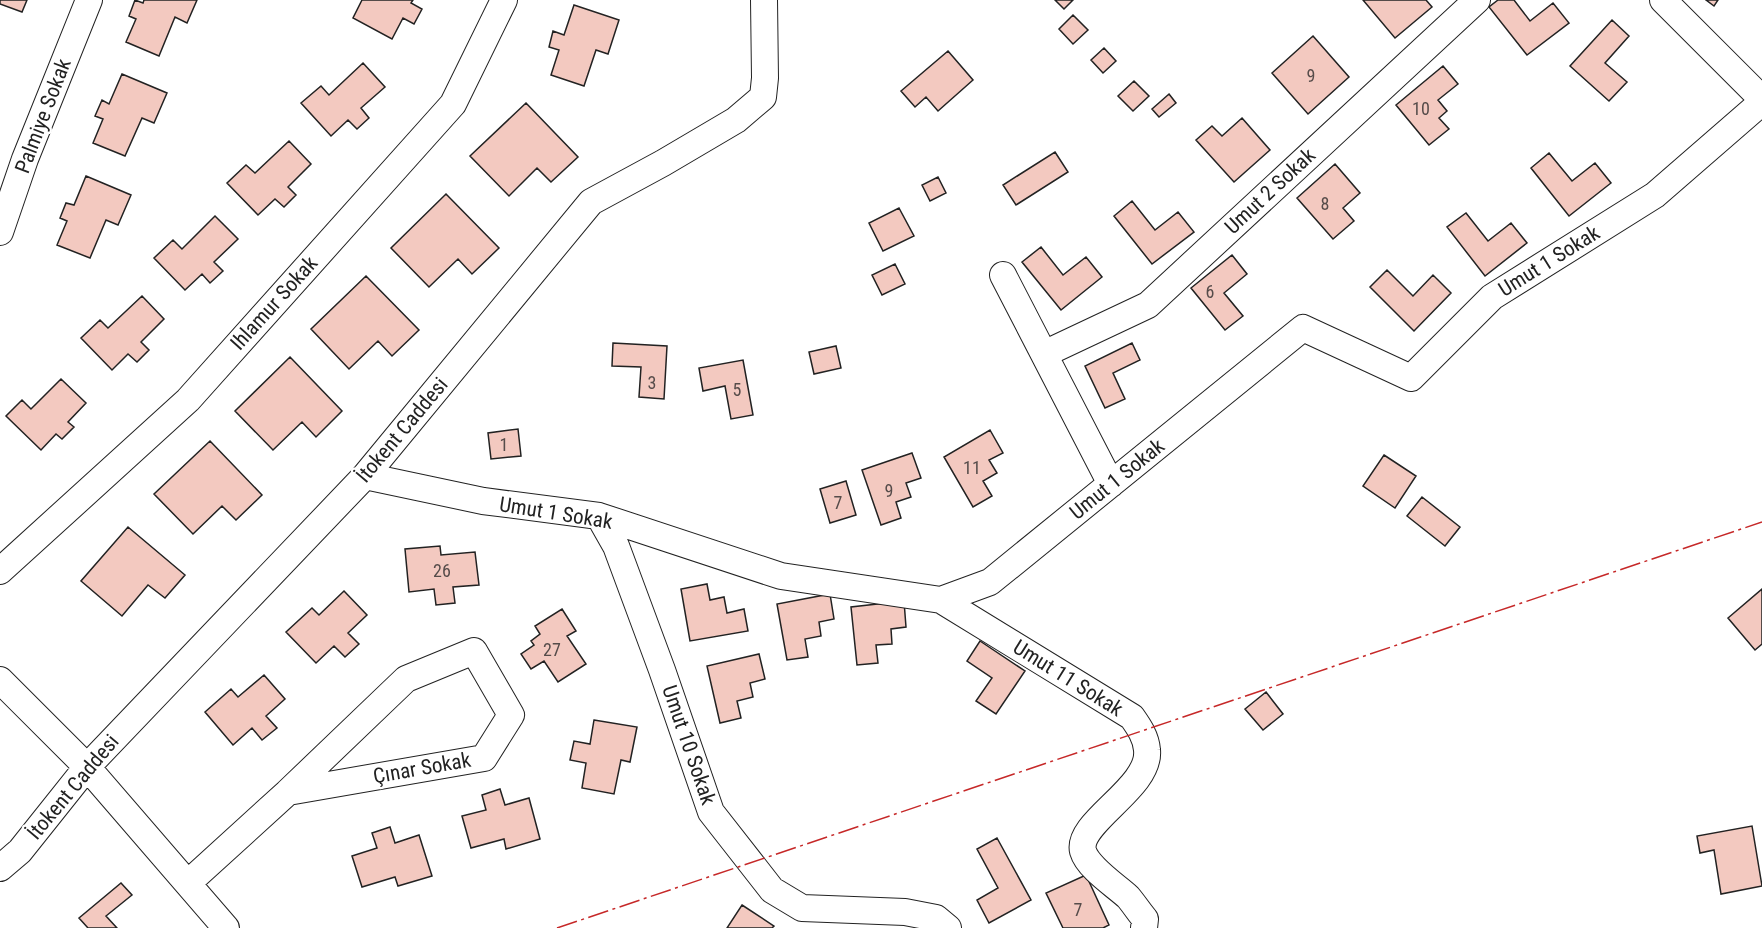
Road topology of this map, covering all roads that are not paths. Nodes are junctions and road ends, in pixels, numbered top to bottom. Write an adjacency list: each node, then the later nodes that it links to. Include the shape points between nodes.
1 (89, 0): 7 (street, Palmiye Sokak)
2 (504, 0): 13 (street, Ihlamur Sokak, via 453,104 188,400)
3 (764, 0): 10 (street, İtokent Caddesi, via 763,97 736,120 591,202)
4 (1477, 0): 9 (street, Umut 2 Sokak, via 1148,305)
5 (1663, 0): 6 (street)
6 (1762, 101): 11 (street, Umut 1 Sokak, via 1655,195 1492,297 1411,378 1303,328)
7 (0, 232)
8 (1003, 275): 9 (street)
9 (1044, 354): 11 (street)
10 (365, 476): 12 (street, Umut 1 Sokak, via 483,501); 16 (street, İtokent Caddesi)
11 (1111, 484): 14 (street, Umut 1 Sokak, via 990,582)
12 (599, 516): 14 (street, Umut 1 Sokak, via 781,576); 22 (street, Umut 10 Sokak, via 616,546 711,812 772,890 802,908 905,912 936,918)
13 (0, 571)
14 (941, 600): 20 (street, Umut 11 Sokak, via 1132,717 1138,725 1148,752 1142,775 1085,835 1083,851 1093,867 1130,899)
15 (0, 680): 16 (street)
16 (87, 767): 18 (street, İtokent Caddesi, via 20,851); 19 (street)
17 (288, 792): 17 (street, Çınar Sokak, via 484,758 511,715 474,651 406,679); 19 (street, Çınar Sokak)
18 (0, 868)
19 (188, 884): 21 (street)
20 (1144, 923)
21 (226, 928)
22 (948, 928)

